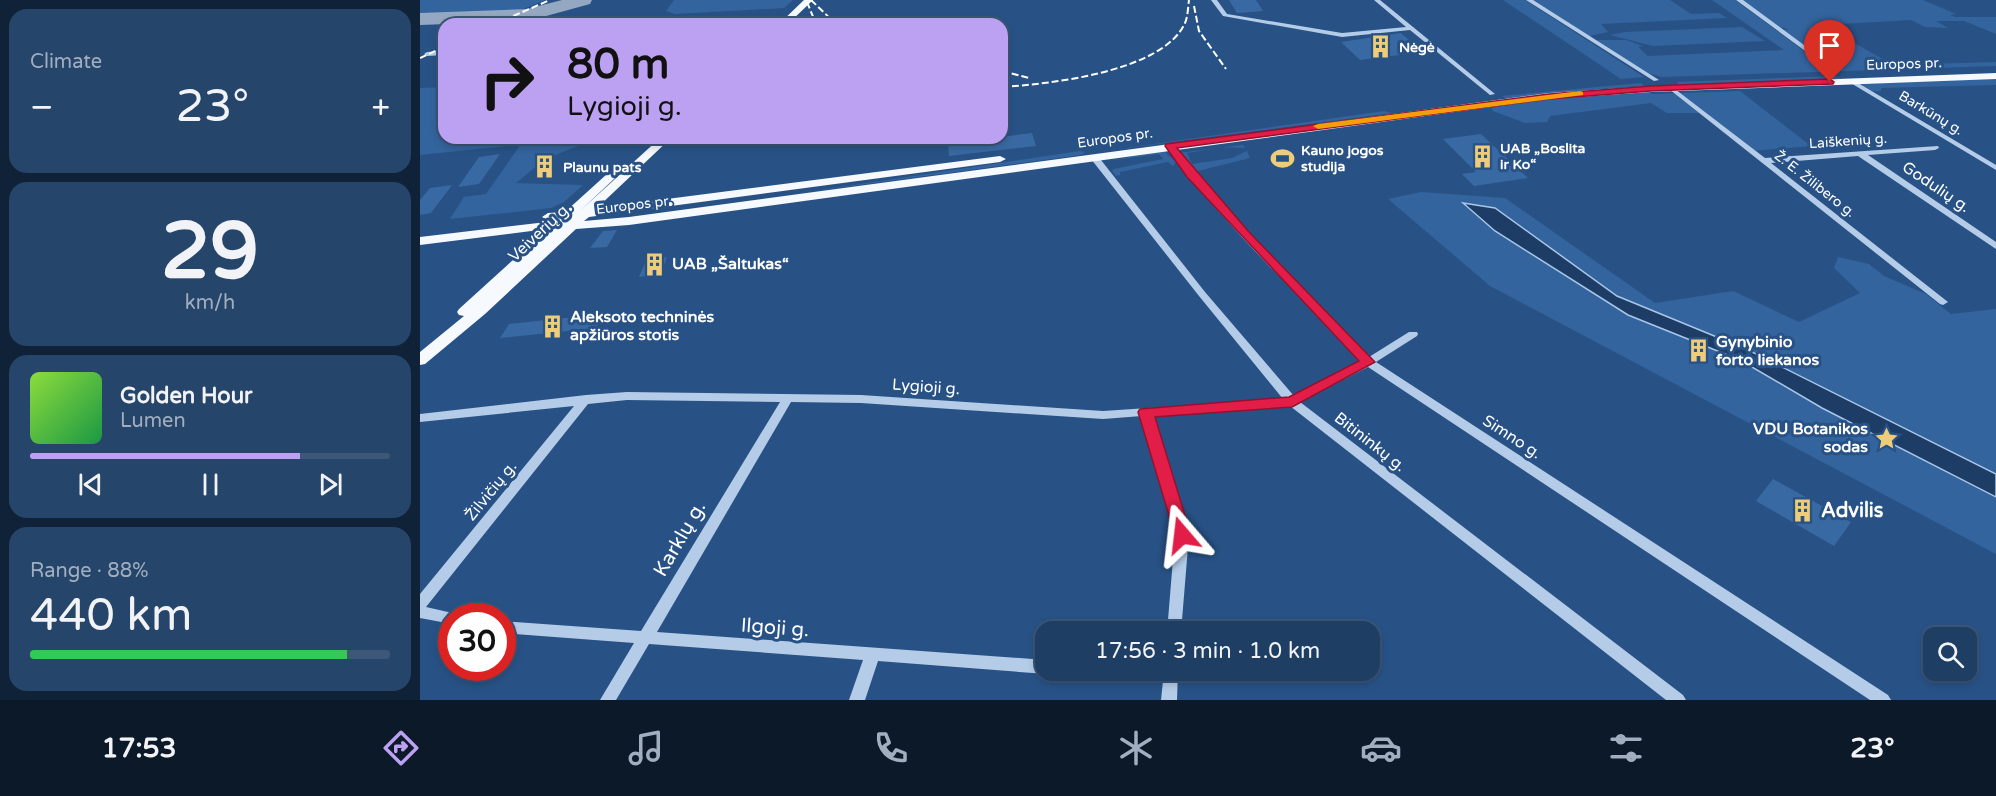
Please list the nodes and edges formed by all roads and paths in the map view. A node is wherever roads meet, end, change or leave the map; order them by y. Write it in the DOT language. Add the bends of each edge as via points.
graph roads {
  1 [pos="809,0"];
  2 [pos="1214,0"];
  3 [pos="1377,0"];
  4 [pos="1529,0"];
  5 [pos="1739,0"];
  6 [pos="790,18"];
  7 [pos="1413,28"];
  8 [pos="438,53"];
  9 [pos="427,54"];
  10 [pos="1826,63"];
  11 [pos="1996,68"];
  12 [pos="1840,74"];
  13 [pos="1958,74"];
  14 [pos="1996,76"];
  15 [pos="1658,80"];
  16 [pos="1851,81"];
  17 [pos="1671,88"];
  18 [pos="1492,94"];
  19 [pos="1502,102"];
  20 [pos="1401,111"];
  21 [pos="647,144"];
  22 [pos="660,144"];
  23 [pos="1107,145"];
  24 [pos="1170,146"];
  25 [pos="1935,148"];
  26 [pos="1860,153"];
  27 [pos="1094,157"];
  28 [pos="1763,161"];
  29 [pos="1996,168"];
  30 [pos="779,195"];
  31 [pos="587,213"];
  32 [pos="572,220"];
  33 [pos="558,225"];
  34 [pos="420,233"];
  35 [pos="420,241"];
  36 [pos="1996,246"];
  37 [pos="1943,302"];
  38 [pos="1413,334"];
  39 [pos="435,347"];
  40 [pos="420,360"];
  41 [pos="1368,362"];
  42 [pos="586,399"];
  43 [pos="787,400"];
  44 [pos="1292,402"];
  45 [pos="1146,412"];
  46 [pos="420,418"];
  47 [pos="420,604"];
  48 [pos="420,612"];
  49 [pos="438,615"];
  50 [pos="1175,621"];
  51 [pos="516,628"];
  52 [pos="644,639"];
  53 [pos="872,656"];
  54 [pos="1035,666"];
  55 [pos="1170,681"];
  56 [pos="608,700"];
  57 [pos="857,700"];
  58 [pos="1169,700"];
  59 [pos="1678,700"];
  60 [pos="1883,700"];
  1 -- 6 [label="main road"];
  2 -- 7 [label="street" via="1225,15 1342,34"];
  3 -- 7 [label="street"];
  4 -- 15 [label="street"];
  5 -- 10 [label="street"];
  7 -- 18 [label="street"];
  8 -- 9 [label="street"];
  11 -- 13 [label="main road, Europos pr."];
  12 -- 13 [label="main road, Europos pr."];
  12 -- 15 [label="main road, Europos pr."];
  12 -- 16 [label="main road"];
  13 -- 14 [label="main road, Europos pr."];
  13 -- 16 [label="main road, Europos pr."];
  15 -- 17 [label="main road"];
  15 -- 18 [label="main road, Europos pr."];
  16 -- 17 [label="main road, Europos pr."];
  16 -- 29 [label="street, Barkūnų g."];
  17 -- 19 [label="main road, Europos pr."];
  17 -- 28 [label="street, Ž. E. Žilibero g."];
  18 -- 19 [label="main road"];
  18 -- 20 [label="main road, Europos pr."];
  19 -- 20 [label="main road, Europos pr."];
  20 -- 23 [label="main road, Europos pr."];
  20 -- 24 [label="main road, Europos pr."];
  21 -- 32 [label="main road, Veiverių g."];
  22 -- 31 [label="main road, Veiverių g."];
  23 -- 27 [label="main road" via="1094,152"];
  23 -- 30 [label="main road, Europos pr."];
  24 -- 27 [label="main road, Europos pr."];
  24 -- 41 [label="street, Simno g." via="1245,234"];
  25 -- 26 [label="street, Laiškenių g."];
  26 -- 28 [label="street, Laiškenių g."];
  26 -- 36 [label="street, Godulių g."];
  27 -- 30 [label="main road, Europos pr."];
  27 -- 44 [label="street, Bitininkų g."];
  28 -- 37 [label="street, Ž. E. Žilibero g."];
  30 -- 31 [label="main road, Europos pr."];
  30 -- 32 [label="main road, Europos pr." via="605,224"];
  31 -- 32 [label="main road, Veiverių g."];
  32 -- 33 [label="main road, Europos pr."];
  32 -- 34 [label="main road, Europos pr."];
  32 -- 39 [label="main road, Veiverių g." via="480,312"];
  33 -- 35 [label="main road, Europos pr."];
  33 -- 39 [label="main road, Veiverių g." via="463,313"];
  38 -- 41 [label="street, Lygioji g."];
  39 -- 40 [label="main road, Veiverių g."];
  41 -- 44 [label="street, Lygioji g."];
  41 -- 60 [label="street, Simno g."];
  42 -- 43 [label="street, Lygioji g." via="627,396"];
  42 -- 46 [label="street, Lygioji g."];
  42 -- 47 [label="street, Žilvičių g."];
  43 -- 45 [label="street, Lygioji g." via="861,399 1103,415"];
  43 -- 52 [label="street, Karklų g."];
  44 -- 45 [label="street, Lygioji g."];
  44 -- 59 [label="street, Bitininkų g."];
  45 -- 50 [label="street" via="1182,535"];
  48 -- 49 [label="street"];
  51 -- 52 [label="street, Ilgoji g."];
  52 -- 53 [label="street, Ilgoji g."];
  52 -- 56 [label="street, Karklų g."];
  53 -- 54 [label="street, Ilgoji g."];
  53 -- 57 [label="street"];
  55 -- 58 [label="street"];
}
